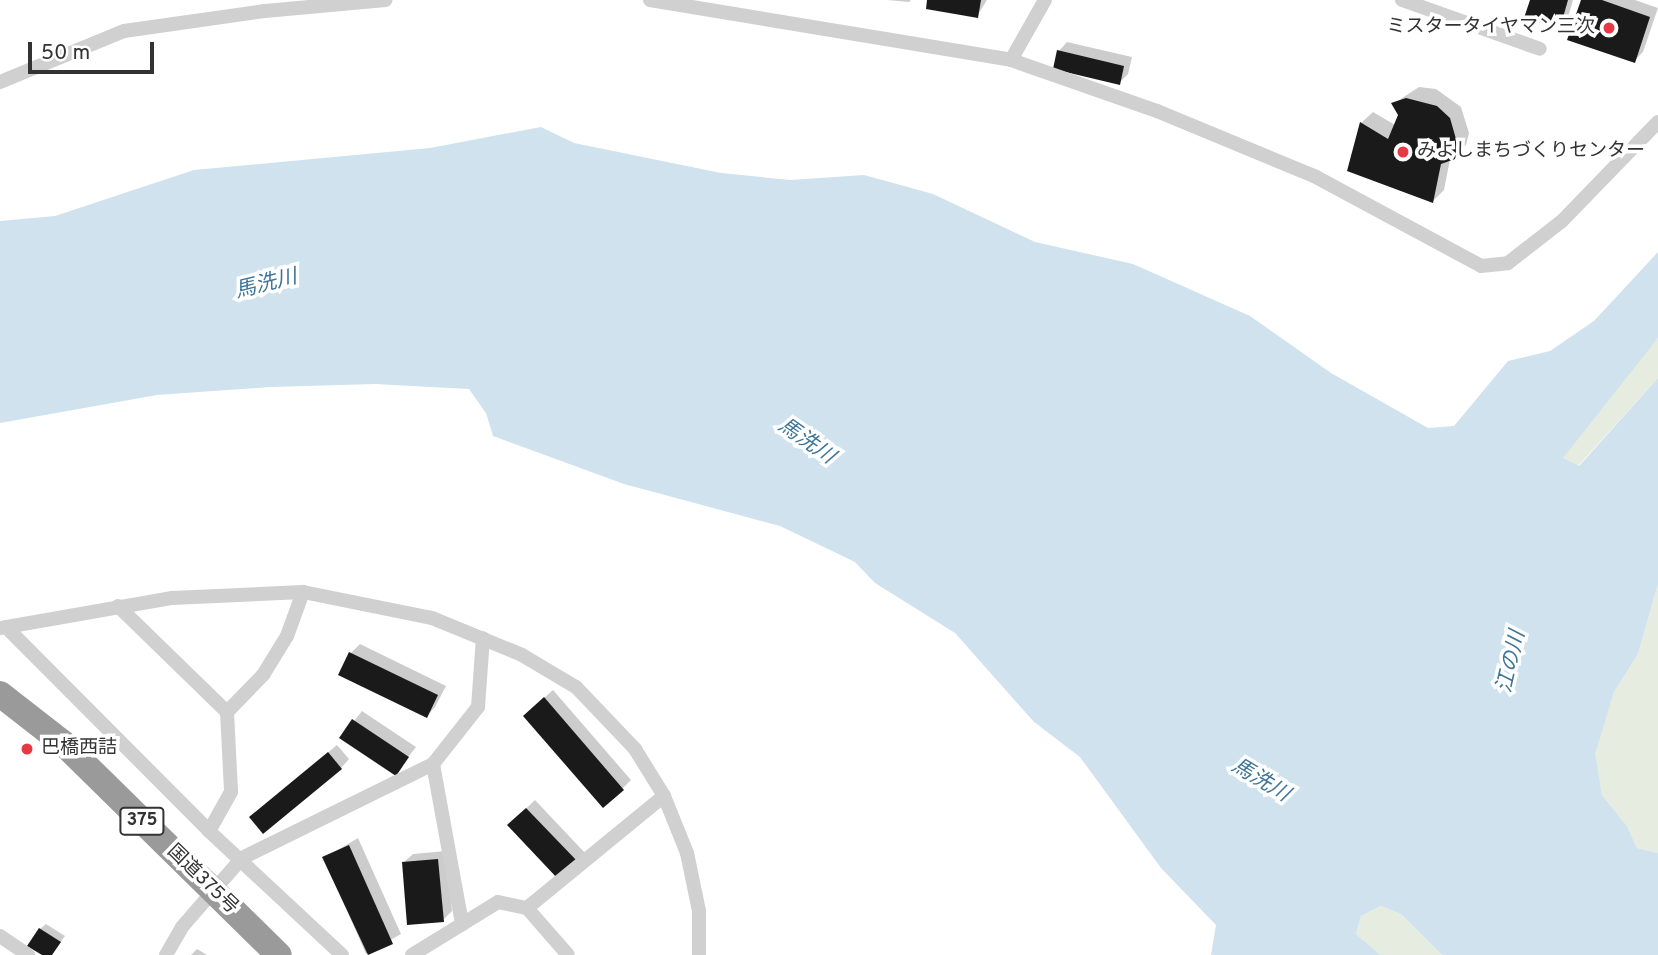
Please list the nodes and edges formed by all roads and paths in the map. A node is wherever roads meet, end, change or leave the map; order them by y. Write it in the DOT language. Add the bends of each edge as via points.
graph roads {
  1 [pos="385,0"];
  2 [pos="650,0"];
  3 [pos="1045,0"];
  4 [pos="1402,0"];
  5 [pos="329,4"];
  6 [pos="1540,49"];
  7 [pos="1011,60"];
  8 [pos="0,82"];
  9 [pos="1658,122"];
  10 [pos="303,592"];
  11 [pos="118,606"];
  12 [pos="3,628"];
  13 [pos="483,638"];
  14 [pos="0,694"];
  15 [pos="227,712"];
  16 [pos="433,764"];
  17 [pos="664,796"];
  18 [pos="209,831"];
  19 [pos="242,858"];
  20 [pos="213,891"];
  21 [pos="527,908"];
  22 [pos="462,924"];
  23 [pos="0,936"];
  24 [pos="27,955"];
  25 [pos="166,955"];
  26 [pos="279,955"];
  27 [pos="342,955"];
  28 [pos="412,955"];
  29 [pos="568,955"];
  30 [pos="699,955"];
  1 -- 5 [label="street"];
  2 -- 7 [label="street"];
  3 -- 7 [label="street"];
  4 -- 6 [label="street"];
  5 -- 8 [label="street" via="124,31"];
  7 -- 9 [label="street" via="1157,111 1316,177 1481,266 1508,263 1562,221"];
  10 -- 11 [label="street" via="243,592"];
  10 -- 13 [label="street" via="432,618"];
  10 -- 15 [label="street" via="287,636 263,675"];
  11 -- 12 [label="street"];
  11 -- 15 [label="street"];
  12 -- 18 [label="street"];
  13 -- 16 [label="street" via="478,707"];
  13 -- 17 [label="street" via="576,687 635,750"];
  14 -- 20 [label="highway, 国道375号 / 375" via="64,744"];
  15 -- 18 [label="street" via="231,792"];
  16 -- 19 [label="street"];
  16 -- 22 [label="street"];
  17 -- 21 [label="street"];
  17 -- 30 [label="street" via="689,864 699,911"];
  18 -- 19 [label="street"];
  19 -- 20 [label="street"];
  19 -- 27 [label="street"];
  20 -- 25 [label="street" via="182,926"];
  20 -- 26 [label="highway, 国道375号 / 375"];
  21 -- 22 [label="street" via="498,902"];
  21 -- 29 [label="street"];
  22 -- 28 [label="street"];
  23 -- 24 [label="street"];
}
